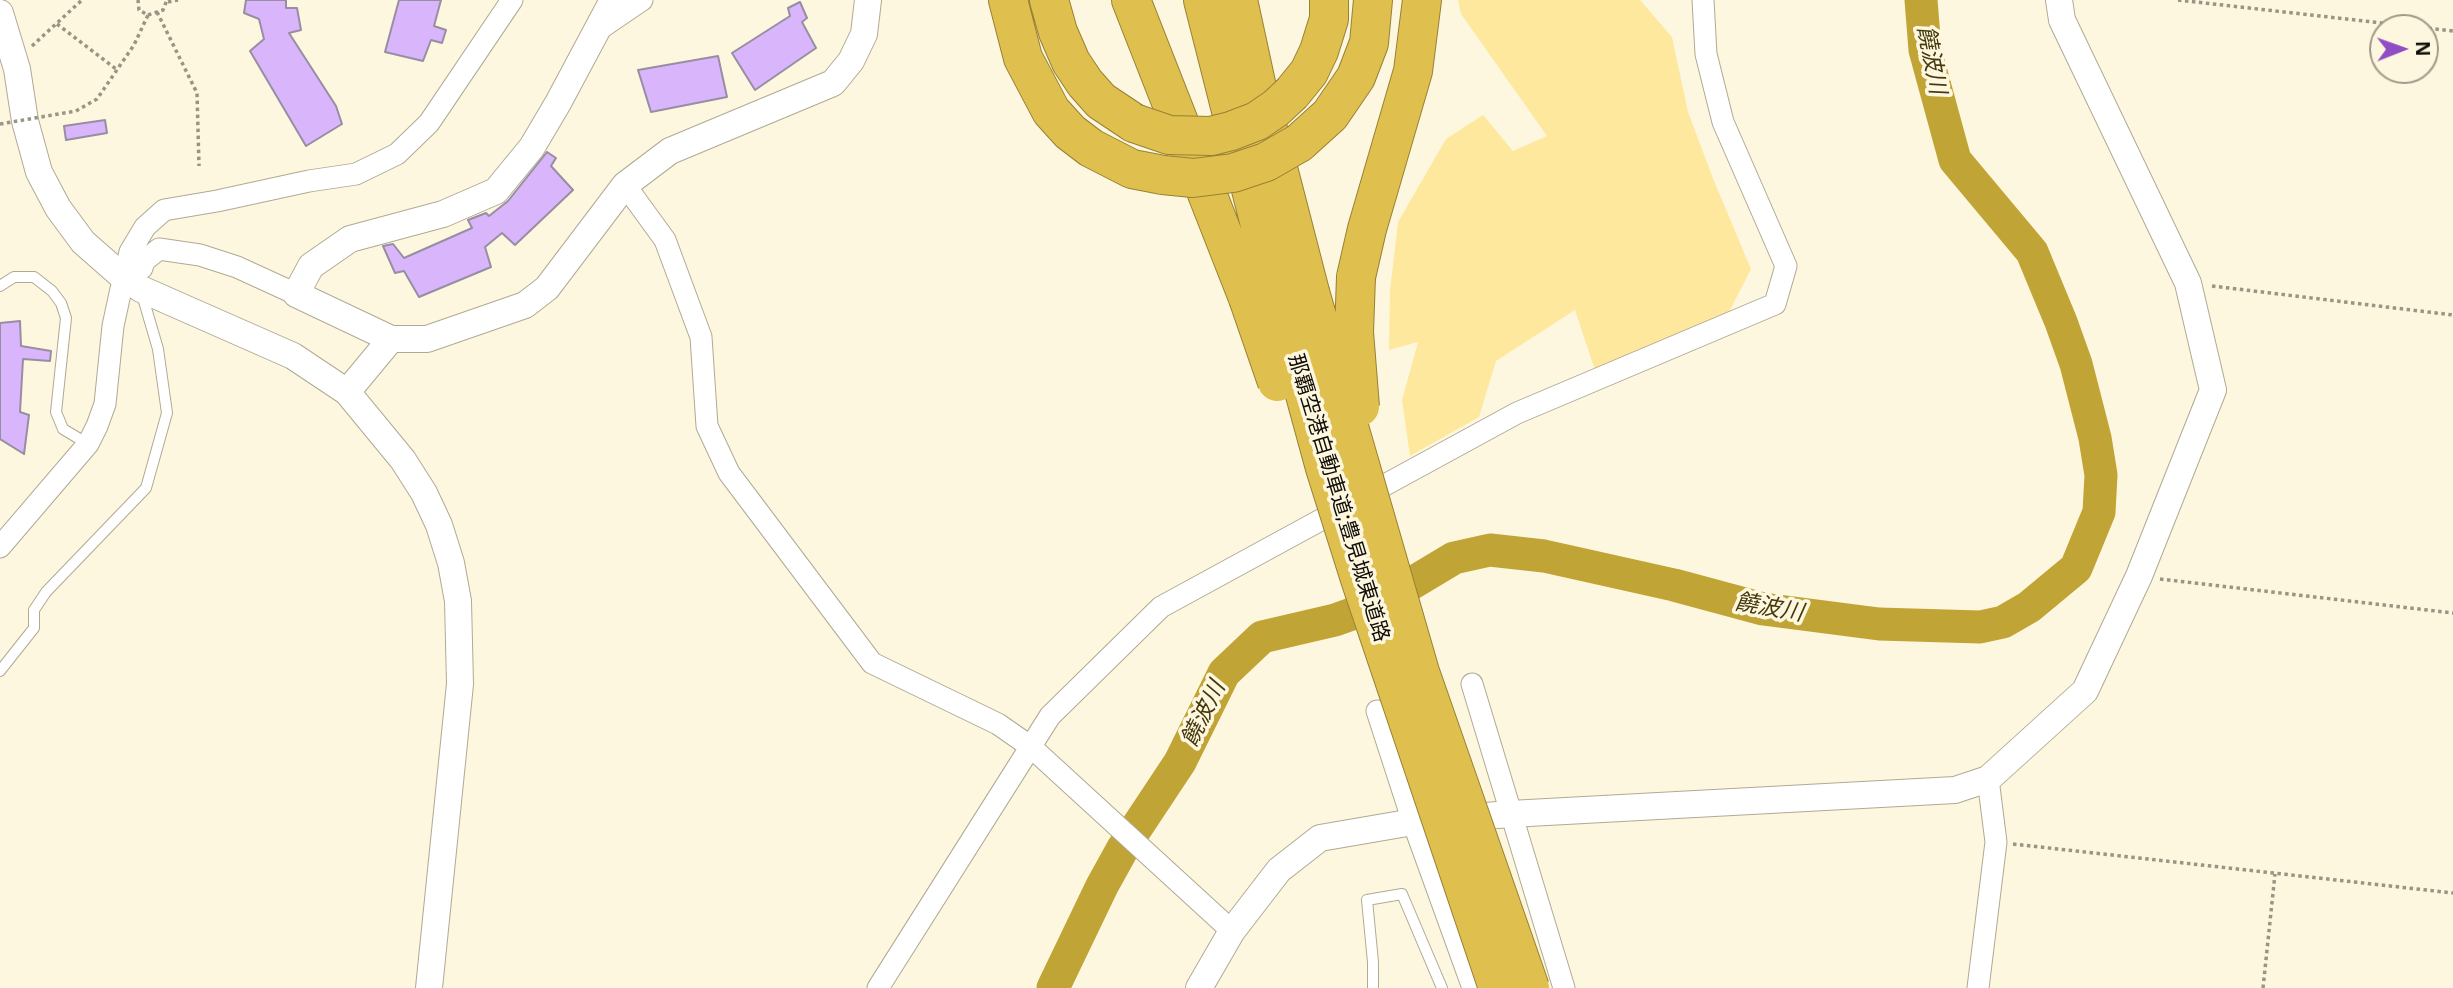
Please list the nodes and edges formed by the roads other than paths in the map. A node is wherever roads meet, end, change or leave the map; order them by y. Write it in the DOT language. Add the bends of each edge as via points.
graph roads {
  1 [pos="512,0"];
  2 [pos="613,0"];
  3 [pos="642,0"];
  4 [pos="868,0"];
  5 [pos="1008,0"];
  6 [pos="1049,0"];
  7 [pos="1131,0"];
  8 [pos="1203,0"];
  9 [pos="1238,0"];
  10 [pos="1329,0"];
  11 [pos="1373,0"];
  12 [pos="1422,0"];
  13 [pos="1703,0"];
  14 [pos="2059,0"];
  15 [pos="0,13"];
  16 [pos="594,33"];
  17 [pos="625,185"];
  18 [pos="136,278"];
  19 [pos="0,286"];
  20 [pos="296,294"];
  21 [pos="1279,297"];
  22 [pos="391,339"];
  23 [pos="348,392"];
  24 [pos="88,444"];
  25 [pos="0,547"];
  26 [pos="0,671"];
  27 [pos="1472,684"];
  28 [pos="1377,711"];
  29 [pos="1031,747"];
  30 [pos="1988,779"];
  31 [pos="1510,814"];
  32 [pos="1413,822"];
  33 [pos="1508,925"];
  34 [pos="1232,931"];
  35 [pos="429,988"];
  36 [pos="878,988"];
  37 [pos="1199,988"];
  38 [pos="1373,988"];
  39 [pos="1442,988"];
  40 [pos="1473,988"];
  41 [pos="1499,988"];
  42 [pos="1530,988"];
  43 [pos="1564,988"];
  44 [pos="1978,988"];
  1 -- 18 [label="street" via="429,123 397,154 356,174 164,210 145,227 130,253"];
  2 -- 16 [label="street"];
  3 -- 16 [label="street"];
  4 -- 17 [label="street" via="864,34 851,61 832,83 670,151"];
  5 -- 11 [label="highway, bridge" via="1023,58 1051,111 1064,125 1091,148 1132,169 1193,178 1233,173 1266,162 1330,115 1356,77 1369,43"];
  6 -- 10 [label="highway, bridge" via="1071,62 1101,101 1151,131 1212,136 1257,121 1292,93 1320,51"];
  7 -- 21 [label="highway"];
  8 -- 21 [label="highway, 那覇空港自動車道;豊見城東道路"];
  9 -- 21 [label="highway, 那覇空港自動車道;豊見城東道路" via="1256,83"];
  12 -- 33 [label="highway, bridge" via="1413,71 1356,277 1359,406 1374,469 1475,797"];
  13 -- 29 [label="street" via="1706,54 1723,122 1786,265 1775,303 1517,413 1161,607 1050,716"];
  14 -- 30 [label="street" via="2062,20 2188,283 2213,390 2139,576 2085,691"];
  15 -- 18 [label="street" via="39,172 83,242"];
  16 -- 20 [label="street" via="532,147 496,191 443,214 350,239 311,266"];
  17 -- 22 [label="street" via="547,288 525,306 427,339"];
  17 -- 29 [label="street" via="666,240 701,337 707,426 729,473 872,663 998,724"];
  18 -- 20 [label="street" via="144,261 159,249 237,267"];
  18 -- 23 [label="street" via="293,356"];
  18 -- 24 [label="street" via="113,326 105,404"];
  18 -- 26 [label="lane" via="158,349 167,413 146,488 46,592 34,610 34,628"];
  19 -- 24 [label="lane" via="14,277 34,277 61,303 66,318 56,412 63,429"];
  20 -- 22 [label="street"];
  21 -- 33 [label="highway, 那覇空港自動車道;豊見城東道路, bridge" via="1420,672"];
  21 -- 41 [label="highway, bridge" via="1329,531 1429,787"];
  22 -- 23 [label="street"];
  23 -- 35 [label="street" via="424,494 439,525 458,601 460,684"];
  24 -- 25 [label="street"];
  27 -- 31 [label="street"];
  28 -- 32 [label="street"];
  29 -- 34 [label="street"];
  29 -- 36 [label="street"];
  30 -- 31 [label="street" via="1955,790"];
  30 -- 44 [label="street" via="1996,842"];
  31 -- 32 [label="street"];
  31 -- 43 [label="street"];
  32 -- 34 [label="street" via="1320,838 1279,870"];
  32 -- 40 [label="street"];
  33 -- 42 [label="highway, 那覇空港自動車道;豊見城東道路, bridge"];
  34 -- 37 [label="street"];
  38 -- 39 [label="lane" via="1367,901 1402,894"];
}
